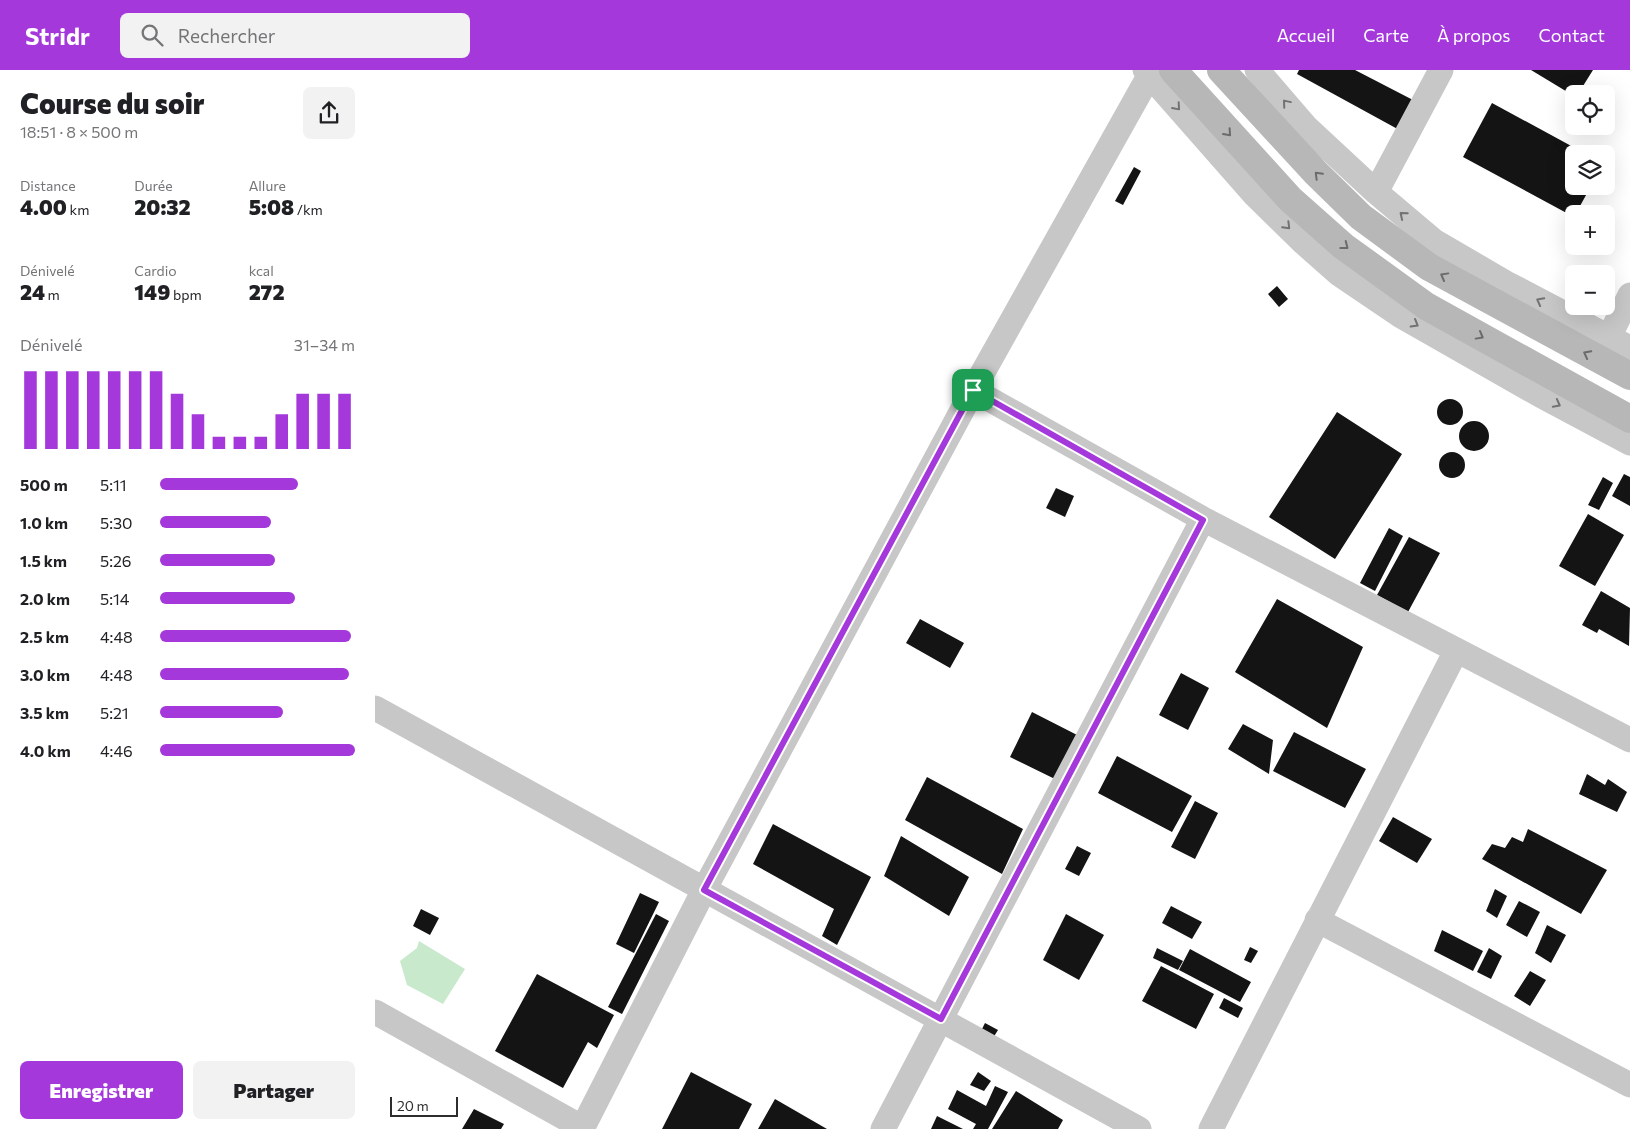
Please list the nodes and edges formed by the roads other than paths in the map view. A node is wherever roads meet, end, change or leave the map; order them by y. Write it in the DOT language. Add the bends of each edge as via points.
graph roads {
  1 [pos="1221,70"];
  2 [pos="1257,70"];
  3 [pos="1441,70"];
  4 [pos="1156,72"];
  5 [pos="1376,192"];
  6 [pos="1630,295"];
  7 [pos="1619,343"];
  8 [pos="1630,376"];
  9 [pos="973,390"];
  10 [pos="1630,419"];
  11 [pos="1630,443"];
  12 [pos="1203,520"];
  13 [pos="1456,651"];
  14 [pos="375,708"];
  15 [pos="1630,740"];
  16 [pos="704,890"];
  17 [pos="1317,920"];
  18 [pos="375,1012"];
  19 [pos="941,1019"];
  20 [pos="1630,1085"];
  21 [pos="582,1128"];
  22 [pos="883,1129"];
  23 [pos="1139,1129"];
  24 [pos="1211,1129"];
  8 -- 1 [label="main road, one-way" via="1429,267 1361,216 1309,166"];
  5 -- 2 [label="street, one-way" via="1306,127"];
  3 -- 5 [label="street"];
  4 -- 9 [label="street"];
  4 -- 10 [label="main road, one-way" via="1343,246 1426,306"];
  4 -- 11 [label="street, one-way" via="1254,194 1339,274 1401,316"];
  7 -- 5 [label="street, one-way" via="1434,241"];
  6 -- 7 [label="street"];
  9 -- 12 [label="street"];
  9 -- 16 [label="street"];
  12 -- 13 [label="street"];
  12 -- 19 [label="street"];
  13 -- 15 [label="street"];
  13 -- 17 [label="street"];
  14 -- 16 [label="street"];
  16 -- 19 [label="street"];
  16 -- 21 [label="street"];
  17 -- 20 [label="street"];
  17 -- 24 [label="street"];
  18 -- 21 [label="street"];
  19 -- 22 [label="street"];
  19 -- 23 [label="street"];
}
